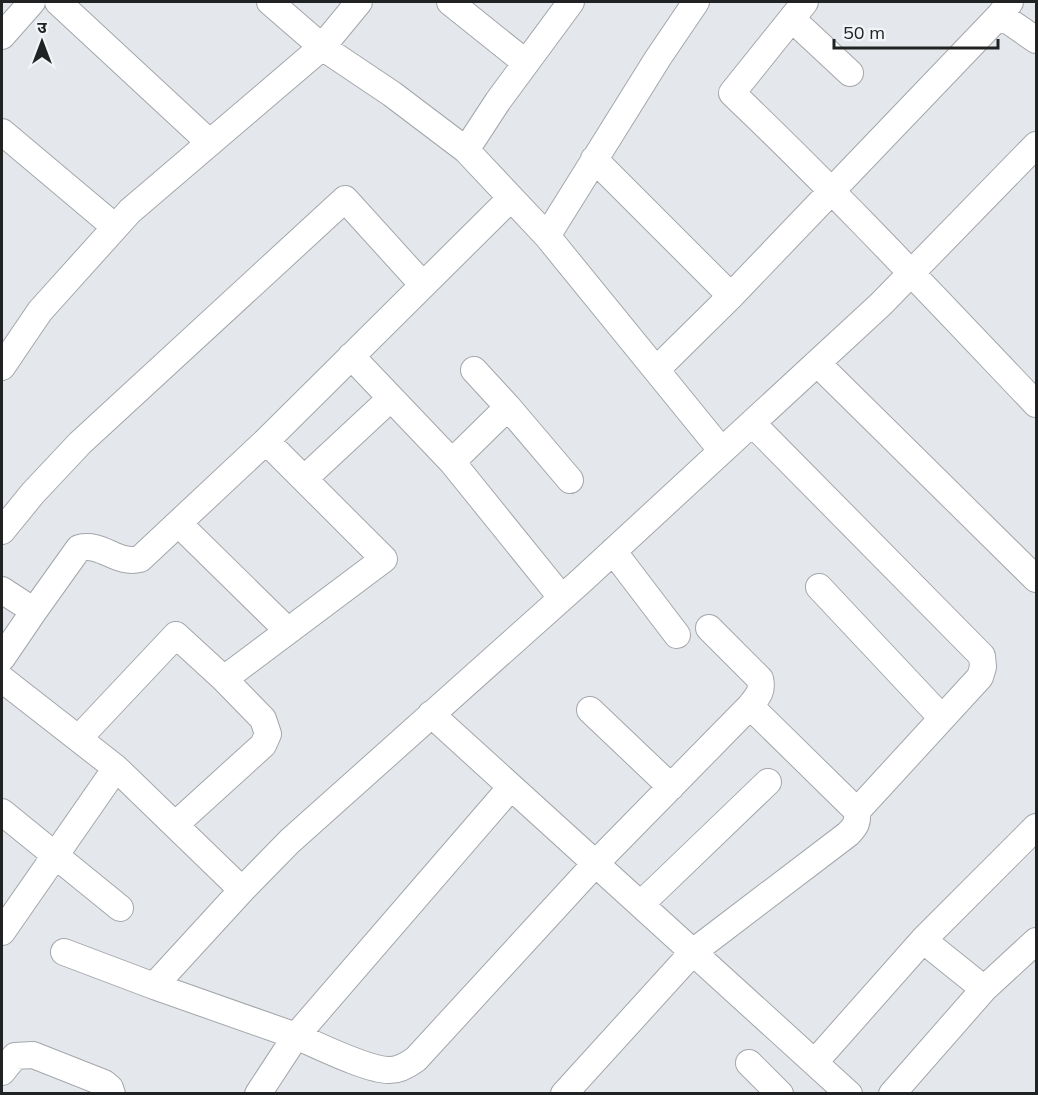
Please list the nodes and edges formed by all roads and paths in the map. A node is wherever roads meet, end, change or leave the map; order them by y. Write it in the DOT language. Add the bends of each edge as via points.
graph roads {
  1 [pos="32,2"];
  2 [pos="58,2"];
  3 [pos="270,2"];
  4 [pos="359,2"];
  5 [pos="450,2"];
  6 [pos="571,2"];
  7 [pos="696,2"];
  8 [pos="1005,8"];
  9 [pos="799,10"];
  10 [pos="2,36"];
  11 [pos="1036,40"];
  12 [pos="322,47"];
  13 [pos="526,63"];
  14 [pos="850,73"];
  15 [pos="2,132"];
  16 [pos="210,143"];
  17 [pos="1036,145"];
  18 [pos="466,150"];
  19 [pos="594,159"];
  20 [pos="832,192"];
  21 [pos="511,198"];
  22 [pos="115,227"];
  23 [pos="547,236"];
  24 [pos="912,274"];
  25 [pos="423,285"];
  26 [pos="731,296"];
  27 [pos="9,339"];
  28 [pos="351,356"];
  29 [pos="817,363"];
  30 [pos="2,367"];
  31 [pos="474,370"];
  32 [pos="656,370"];
  33 [pos="391,398"];
  34 [pos="1036,404"];
  35 [pos="508,407"];
  36 [pos="752,423"];
  37 [pos="266,441"];
  38 [pos="722,450"];
  39 [pos="452,462"];
  40 [pos="304,479"];
  41 [pos="570,480"];
  42 [pos="179,524"];
  43 [pos="2,531"];
  44 [pos="613,551"];
  45 [pos="1036,579"];
  46 [pos="819,587"];
  47 [pos="2,590"];
  48 [pos="561,597"];
  49 [pos="34,611"];
  50 [pos="709,628"];
  51 [pos="287,630"];
  52 [pos="677,635"];
  53 [pos="2,658"];
  54 [pos="2,678"];
  55 [pos="224,679"];
  56 [pos="750,706"];
  57 [pos="590,710"];
  58 [pos="431,714"];
  59 [pos="942,718"];
  60 [pos="79,738"];
  61 [pos="116,768"];
  62 [pos="768,782"];
  63 [pos="511,787"];
  64 [pos="671,787"];
  65 [pos="856,810"];
  66 [pos="2,812"];
  67 [pos="175,825"];
  68 [pos="1036,827"];
  69 [pos="55,855"];
  70 [pos="596,863"];
  71 [pos="242,890"];
  72 [pos="641,904"];
  73 [pos="120,908"];
  74 [pos="3,926"];
  75 [pos="923,940"];
  76 [pos="1036,942"];
  77 [pos="64,952"];
  78 [pos="693,952"];
  79 [pos="154,986"];
  80 [pos="984,989"];
  81 [pos="296,1036"];
  82 [pos="815,1062"];
  83 [pos="748,1063"];
  84 [pos="2,1072"];
  85 [pos="112,1094"];
  86 [pos="258,1094"];
  87 [pos="564,1094"];
  88 [pos="780,1094"];
  89 [pos="849,1094"];
  90 [pos="892,1094"];
  1 -- 10 [label="street"];
  2 -- 16 [label="street"];
  3 -- 12 [label="street"];
  4 -- 12 [label="street"];
  5 -- 13 [label="street"];
  6 -- 13 [label="street"];
  7 -- 19 [label="street"];
  8 -- 11 [label="street"];
  8 -- 20 [label="street"];
  9 -- 14 [label="street"];
  9 -- 20 [label="street" via="732,93"];
  12 -- 16 [label="street"];
  12 -- 18 [label="street"];
  13 -- 18 [label="street"];
  15 -- 22 [label="street"];
  16 -- 22 [label="street"];
  17 -- 24 [label="street"];
  18 -- 21 [label="street"];
  19 -- 23 [label="street"];
  19 -- 26 [label="street"];
  20 -- 24 [label="street"];
  20 -- 26 [label="street"];
  21 -- 23 [label="street"];
  21 -- 25 [label="street"];
  22 -- 27 [label="street" via="40,311"];
  23 -- 32 [label="street"];
  24 -- 29 [label="street"];
  24 -- 34 [label="street"];
  25 -- 28 [label="street"];
  25 -- 43 [label="street" via="345,199 80,443"];
  26 -- 32 [label="street"];
  27 -- 30 [label="street"];
  28 -- 33 [label="street"];
  28 -- 37 [label="street"];
  29 -- 36 [label="street"];
  29 -- 45 [label="street"];
  31 -- 35 [label="street"];
  32 -- 38 [label="street"];
  33 -- 39 [label="street"];
  33 -- 40 [label="street"];
  35 -- 39 [label="street"];
  35 -- 41 [label="street"];
  36 -- 38 [label="street"];
  36 -- 59 [label="street" via="982,656 980,677"];
  37 -- 40 [label="street"];
  37 -- 42 [label="street"];
  38 -- 44 [label="street"];
  39 -- 48 [label="street"];
  40 -- 51 [label="street" via="384,559"];
  42 -- 49 [label="street" via="140,559 130,561 100,548 79,548"];
  42 -- 51 [label="street"];
  44 -- 48 [label="street"];
  44 -- 52 [label="street"];
  46 -- 59 [label="street"];
  47 -- 49 [label="street"];
  48 -- 58 [label="street"];
  49 -- 53 [label="street"];
  50 -- 56 [label="street" via="760,679 762,687"];
  51 -- 55 [label="street"];
  54 -- 60 [label="street"];
  55 -- 60 [label="street" via="176,635"];
  55 -- 67 [label="street" via="263,719 268,734 263,745"];
  56 -- 64 [label="street"];
  56 -- 65 [label="street"];
  57 -- 64 [label="street"];
  58 -- 63 [label="street"];
  58 -- 71 [label="street" via="290,841"];
  59 -- 65 [label="street"];
  60 -- 61 [label="street"];
  61 -- 67 [label="street"];
  61 -- 69 [label="street"];
  62 -- 72 [label="street"];
  63 -- 70 [label="street"];
  63 -- 81 [label="street"];
  64 -- 70 [label="street"];
  65 -- 78 [label="street" via="858,820 848,834"];
  66 -- 69 [label="street"];
  67 -- 71 [label="street"];
  68 -- 75 [label="street"];
  69 -- 73 [label="street"];
  69 -- 74 [label="street"];
  70 -- 72 [label="street"];
  70 -- 81 [label="street" via="405,1067 375,1069"];
  71 -- 79 [label="street"];
  72 -- 78 [label="street"];
  75 -- 80 [label="street"];
  75 -- 82 [label="street"];
  76 -- 80 [label="street"];
  77 -- 79 [label="street"];
  78 -- 82 [label="street"];
  78 -- 87 [label="street"];
  79 -- 81 [label="street"];
  80 -- 90 [label="street"];
  81 -- 86 [label="street"];
  82 -- 89 [label="street"];
  83 -- 88 [label="street"];
  84 -- 85 [label="street" via="15,1056 33,1055 104,1083"];
}
